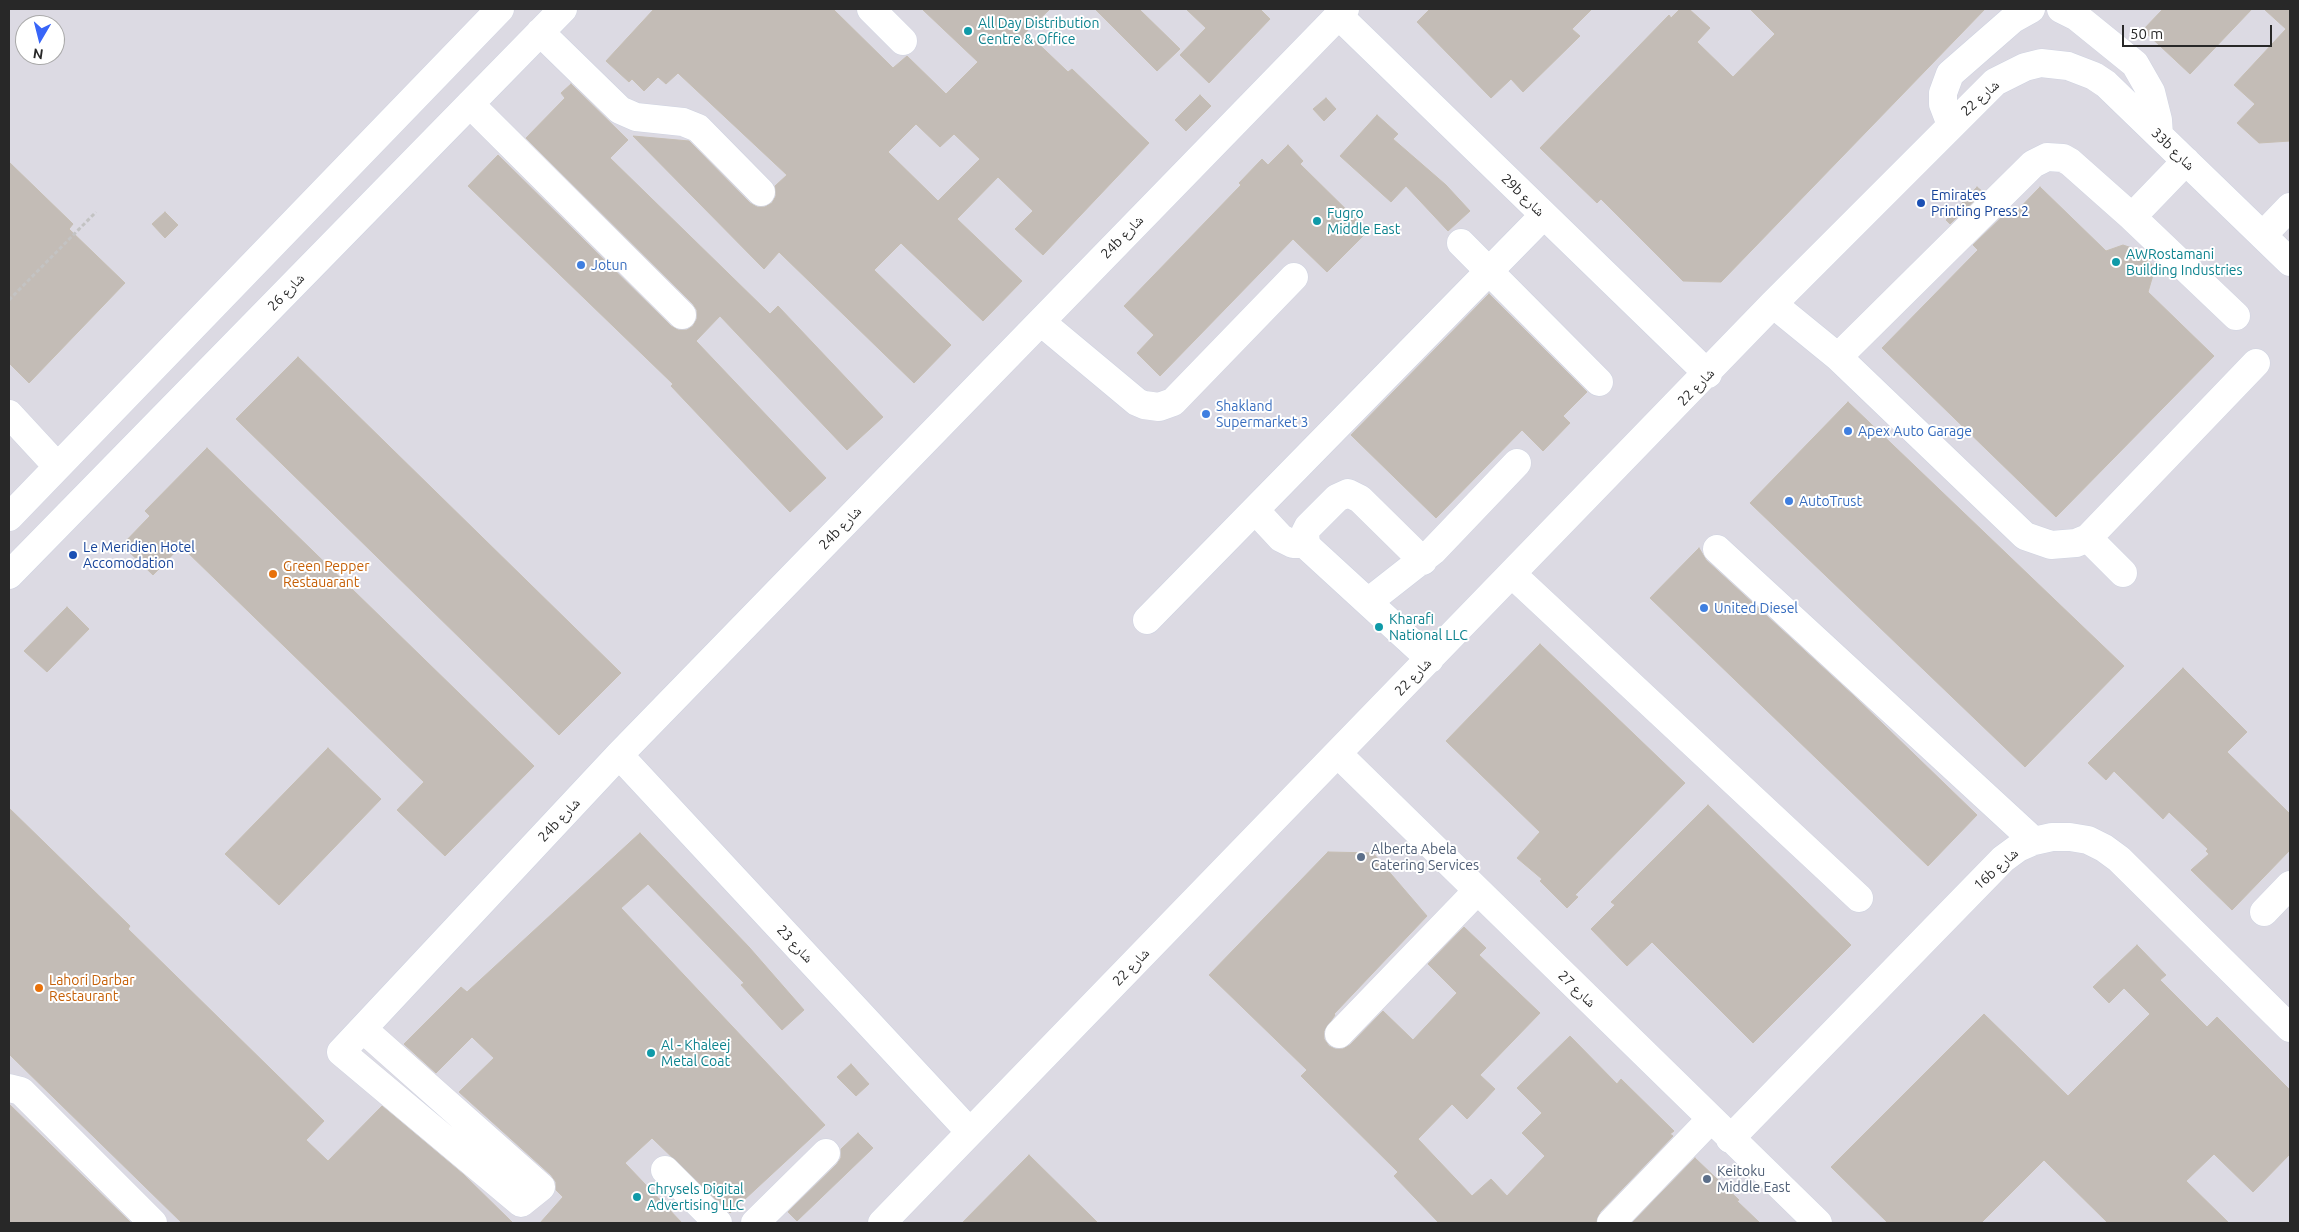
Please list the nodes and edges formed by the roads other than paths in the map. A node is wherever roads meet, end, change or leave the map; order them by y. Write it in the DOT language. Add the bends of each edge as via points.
graph roads {
  1 [pos="500,9"];
  2 [pos="563,9"];
  3 [pos="871,9"];
  4 [pos="2031,9"];
  5 [pos="2061,9"];
  6 [pos="1341,12"];
  7 [pos="540,32"];
  8 [pos="904,41"];
  9 [pos="2041,63"];
  10 [pos="470,104"];
  11 [pos="1951,125"];
  12 [pos="2159,135"];
  13 [pos="2186,161"];
  14 [pos="760,192"];
  15 [pos="2290,207"];
  16 [pos="1544,215"];
  17 [pos="2132,217"];
  18 [pos="2263,235"];
  19 [pos="1461,243"];
  20 [pos="2290,262"];
  21 [pos="1489,271"];
  22 [pos="1294,277"];
  23 [pos="1773,304"];
  24 [pos="682,315"];
  25 [pos="2236,316"];
  26 [pos="1040,322"];
  27 [pos="1838,358"];
  28 [pos="2256,363"];
  29 [pos="1708,374"];
  30 [pos="1599,382"];
  31 [pos="9,414"];
  32 [pos="1517,463"];
  33 [pos="57,466"];
  34 [pos="1255,510"];
  35 [pos="9,516"];
  36 [pos="2088,538"];
  37 [pos="1306,544"];
  38 [pos="1717,549"];
  39 [pos="1423,561"];
  40 [pos="2122,573"];
  41 [pos="9,575"];
  42 [pos="1512,575"];
  43 [pos="1368,602"];
  44 [pos="1147,620"];
  45 [pos="1430,659"];
  46 [pos="1338,754"];
  47 [pos="619,755"];
  48 [pos="2034,841"];
  49 [pos="2290,885"];
  50 [pos="1477,890"];
  51 [pos="1858,898"];
  52 [pos="2264,912"];
  53 [pos="2290,1028"];
  54 [pos="363,1029"];
  55 [pos="1339,1034"];
  56 [pos="9,1088"];
  57 [pos="1710,1120"];
  58 [pos="970,1132"];
  59 [pos="1730,1140"];
  60 [pos="826,1153"];
  61 [pos="153,1223"];
  62 [pos="696,1223"];
  63 [pos="718,1223"];
  64 [pos="755,1223"];
  65 [pos="882,1223"];
  66 [pos="1611,1223"];
  67 [pos="1818,1223"];
  1 -- 33 [label="street"];
  2 -- 7 [label="street, شارع 26"];
  3 -- 8 [label="street"];
  4 -- 11 [label="street" via="2012,19 1950,74 1943,104"];
  5 -- 12 [label="street" via="2077,17 2135,64 2152,92"];
  6 -- 16 [label="street, 29b شارع"];
  6 -- 26 [label="street, 24b شارع"];
  7 -- 10 [label="street, شارع 26"];
  7 -- 14 [label="street" via="620,110 636,117 683,122 698,128"];
  9 -- 11 [label="street, شارع 22" via="2025,67 1996,82"];
  9 -- 12 [label="street, 33b شارع" via="2068,66 2094,76"];
  10 -- 24 [label="street"];
  10 -- 41 [label="street, شارع 26"];
  11 -- 23 [label="street, شارع 22"];
  12 -- 13 [label="street, 33b شارع"];
  13 -- 17 [label="street"];
  13 -- 18 [label="street, 33b شارع"];
  15 -- 18 [label="street"];
  16 -- 21 [label="street"];
  16 -- 29 [label="street, 29b شارع"];
  17 -- 25 [label="street"];
  17 -- 27 [label="street" via="2070,162 2055,157 2040,160"];
  18 -- 20 [label="street, 33b شارع"];
  19 -- 21 [label="street"];
  21 -- 30 [label="street"];
  21 -- 34 [label="street"];
  22 -- 26 [label="street" via="1173,402 1159,407 1137,402"];
  23 -- 27 [label="street"];
  23 -- 29 [label="street, شارع 22"];
  26 -- 47 [label="street, 24b شارع"];
  27 -- 36 [label="street" via="2025,536 2051,545 2076,543"];
  28 -- 36 [label="street"];
  29 -- 42 [label="street, شارع 22"];
  31 -- 33 [label="street"];
  32 -- 39 [label="street"];
  33 -- 35 [label="street"];
  34 -- 37 [label="street" via="1281,538 1293,544"];
  34 -- 44 [label="street"];
  36 -- 40 [label="street"];
  37 -- 39 [label="street" via="1308,527 1337,498 1348,493 1360,499"];
  37 -- 43 [label="street"];
  38 -- 48 [label="street"];
  39 -- 43 [label="street"];
  42 -- 45 [label="street, شارع 22"];
  42 -- 51 [label="street"];
  43 -- 45 [label="street"];
  45 -- 46 [label="street, شارع 22"];
  46 -- 50 [label="street, شارع 27"];
  46 -- 58 [label="street, شارع 22"];
  47 -- 54 [label="street, 24b شارع"];
  47 -- 58 [label="street, شارع 23"];
  48 -- 53 [label="street, 16b شارع" via="2052,837 2088,840 2119,858"];
  48 -- 59 [label="street, 16b شارع" via="2003,859"];
  49 -- 52 [label="street"];
  50 -- 55 [label="street"];
  50 -- 57 [label="street, شارع 27"];
  54 -- 54 [label="street, 24b شارع" via="341,1052 521,1203 541,1187"];
  56 -- 61 [label="street" via="21,1092"];
  57 -- 59 [label="street, شارع 27"];
  57 -- 66 [label="street"];
  58 -- 65 [label="street, شارع 22"];
  59 -- 67 [label="street, شارع 27"];
  60 -- 64 [label="street"];
  62 -- 63 [label="street" via="660,1174"];
}
